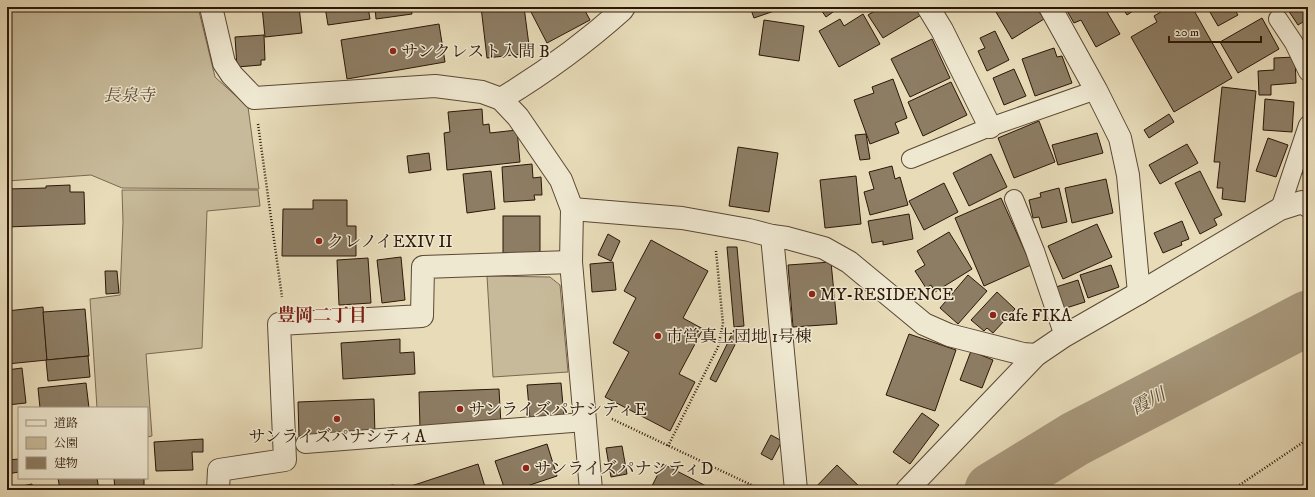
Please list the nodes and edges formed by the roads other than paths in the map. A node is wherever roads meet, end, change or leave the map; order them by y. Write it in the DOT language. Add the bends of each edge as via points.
graph roads {
  1 [pos="211,7"];
  2 [pos="624,7"];
  3 [pos="928,7"];
  4 [pos="1050,7"];
  5 [pos="1278,19"];
  6 [pos="1308,72"];
  7 [pos="1096,90"];
  8 [pos="501,99"];
  9 [pos="1308,125"];
  10 [pos="990,127"];
  11 [pos="911,159"];
  12 [pos="1014,199"];
  13 [pos="1305,204"];
  14 [pos="572,208"];
  15 [pos="1280,209"];
  16 [pos="772,236"];
  17 [pos="571,262"];
  18 [pos="1139,293"];
  19 [pos="1064,336"];
  20 [pos="1036,355"];
  21 [pos="584,414"];
  22 [pos="306,444"];
  23 [pos="218,490"];
  24 [pos="591,490"];
  25 [pos="796,490"];
  26 [pos="907,490"];
  1 -- 8 [label="street" via="224,63 232,76 254,98 435,86 482,92"];
  2 -- 8 [label="street" via="591,37 531,81"];
  3 -- 10 [label="street"];
  4 -- 7 [label="street"];
  5 -- 6 [label="lane" via="1294,43"];
  7 -- 10 [label="lane"];
  7 -- 18 [label="street" via="1120,138 1128,175"];
  8 -- 14 [label="street" via="518,117 560,180"];
  9 -- 15 [label="lane"];
  10 -- 11 [label="lane"];
  12 -- 19 [label="lane"];
  13 -- 15 [label="street"];
  14 -- 16 [label="street" via="682,218"];
  14 -- 17 [label="street"];
  15 -- 18 [label="street"];
  16 -- 20 [label="street" via="824,248 849,262 924,324 948,335 1022,354"];
  16 -- 25 [label="street"];
  17 -- 21 [label="street"];
  17 -- 23 [label="street" via="422,267 422,316 279,324 285,460 219,470"];
  18 -- 19 [label="street"];
  19 -- 20 [label="street"];
  20 -- 26 [label="street"];
  21 -- 22 [label="lane"];
  21 -- 24 [label="street"];
}
